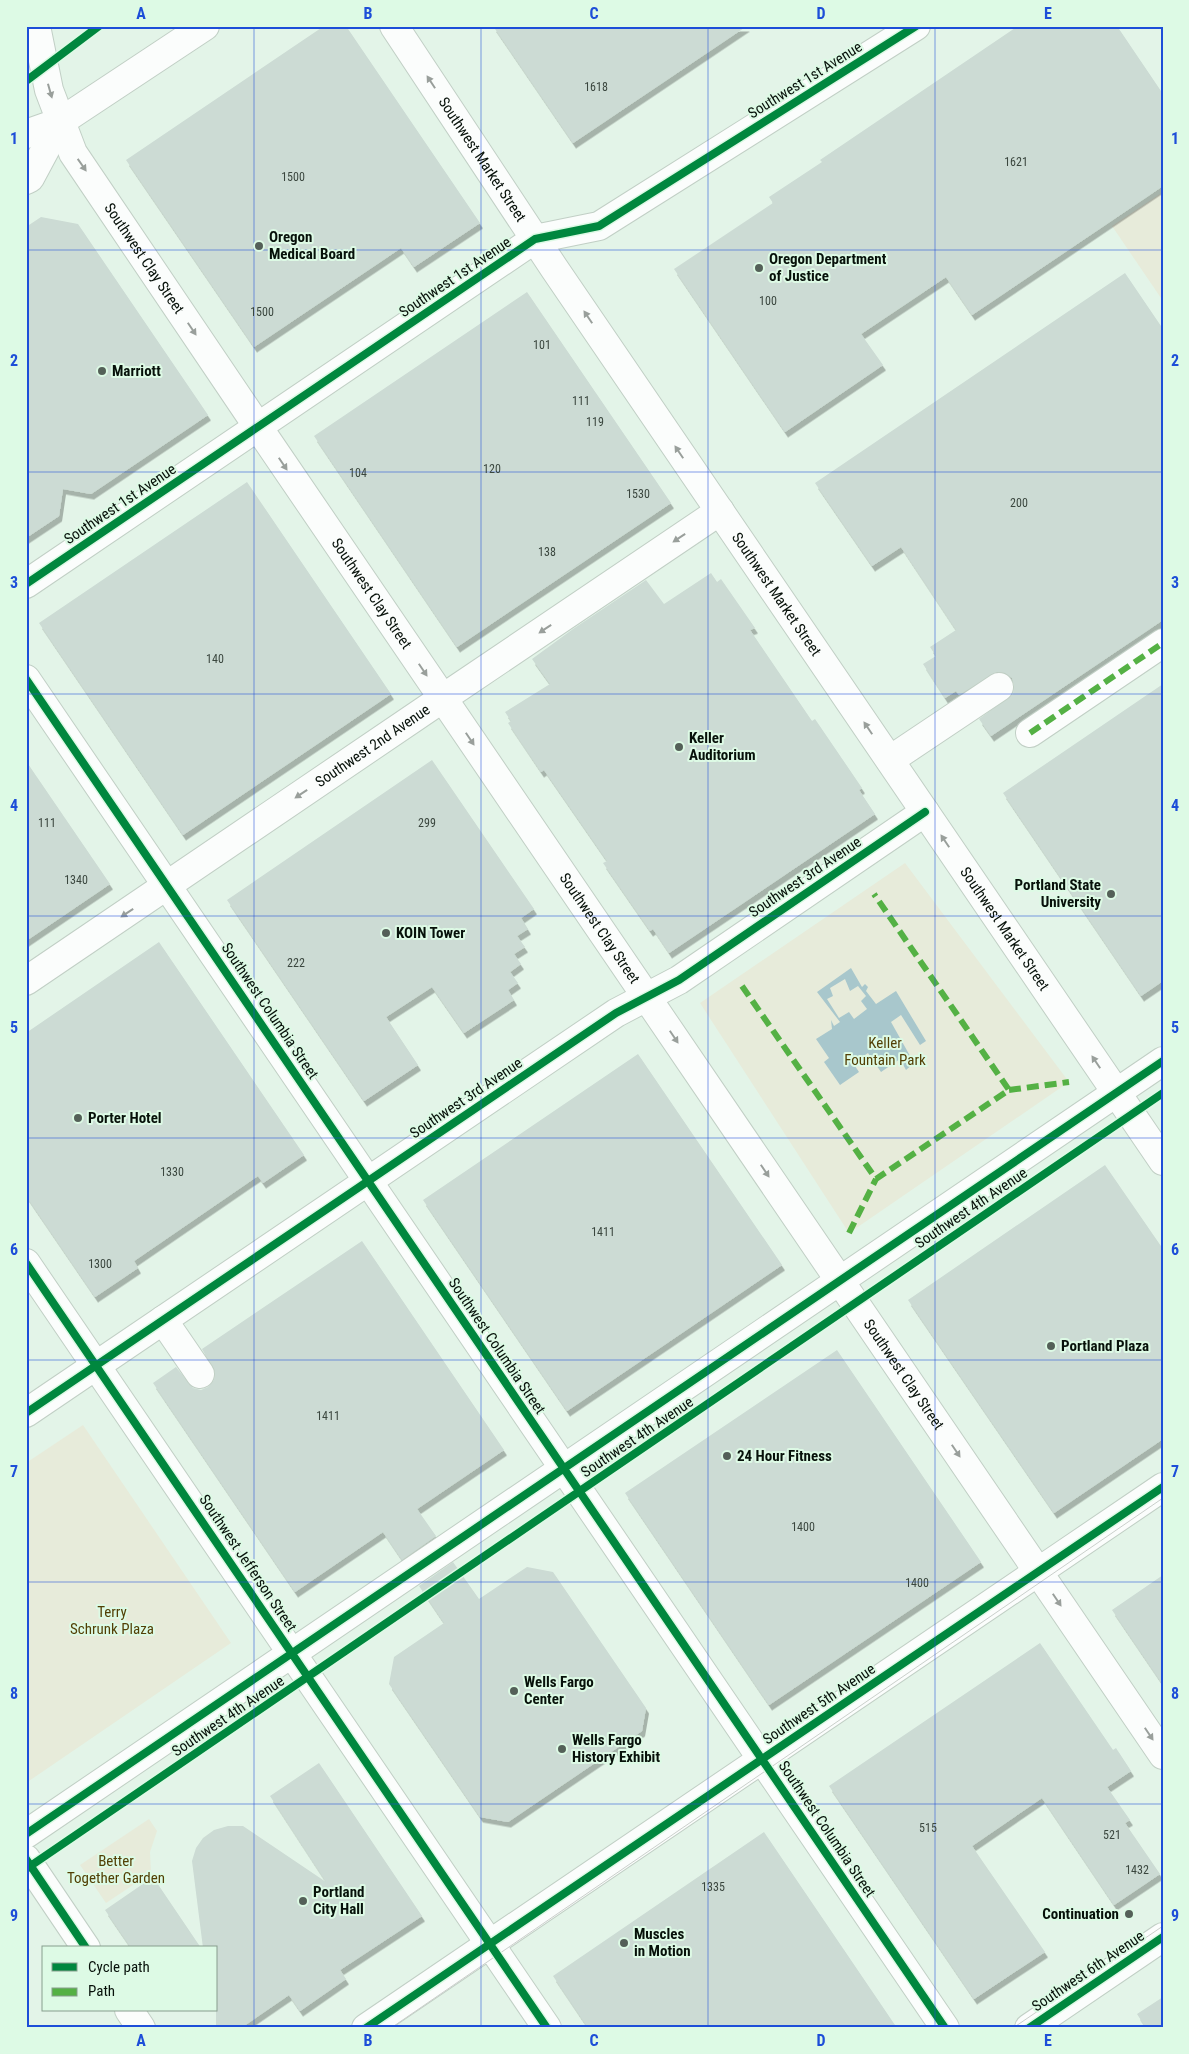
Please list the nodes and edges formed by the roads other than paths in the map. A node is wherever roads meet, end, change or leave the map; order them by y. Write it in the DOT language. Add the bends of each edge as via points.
graph roads {
  1 [pos="36,26"];
  2 [pos="205,26"];
  3 [pos="394,26"];
  4 [pos="916,26"];
  5 [pos="60,122"];
  6 [pos="26,134"];
  7 [pos="26,180"];
  8 [pos="535,239"];
  9 [pos="258,427"];
  10 [pos="720,511"];
  11 [pos="26,584"];
  12 [pos="1163,643"];
  13 [pos="26,679"];
  14 [pos="999,686"];
  15 [pos="443,698"];
  16 [pos="1030,734"];
  17 [pos="890,760"];
  18 [pos="926,812"];
  19 [pos="167,885"];
  20 [pos="26,981"];
  21 [pos="646,997"];
  22 [pos="1163,1061"];
  23 [pos="1116,1093"];
  24 [pos="1163,1160"];
  25 [pos="368,1181"];
  26 [pos="26,1263"];
  27 [pos="840,1281"];
  28 [pos="163,1320"];
  29 [pos="96,1365"];
  30 [pos="200,1374"];
  31 [pos="26,1413"];
  32 [pos="564,1468"];
  33 [pos="1163,1487"];
  34 [pos="1038,1572"];
  35 [pos="292,1652"];
  36 [pos="1163,1755"];
  37 [pos="762,1759"];
  38 [pos="26,1834"];
  39 [pos="26,1859"];
  40 [pos="1163,1937"];
  41 [pos="490,1943"];
  42 [pos="85,1946"];
  43 [pos="130,2012"];
  44 [pos="141,2028"];
  45 [pos="366,2028"];
  46 [pos="547,2028"];
  47 [pos="946,2028"];
  48 [pos="1029,2028"];
  1 -- 5 [label="main road, Southwest Clay Street, one-way" via="49,90"];
  2 -- 5 [label="main road"];
  8 -- 3 [label="main road, Southwest Market Street, one-way"];
  4 -- 8 [label="main road, Southwest 1st Avenue" via="599,226"];
  5 -- 6 [label="main road"];
  5 -- 7 [label="main road"];
  5 -- 9 [label="main road, Southwest Clay Street, one-way" via="73,153"];
  8 -- 9 [label="main road, Southwest 1st Avenue"];
  10 -- 8 [label="main road, Southwest Market Street, one-way"];
  9 -- 11 [label="main road, Southwest 1st Avenue"];
  9 -- 15 [label="main road, Southwest Clay Street, one-way"];
  10 -- 15 [label="main road, Southwest 2nd Avenue, one-way"];
  17 -- 10 [label="main road, Southwest Market Street, one-way"];
  12 -- 16 [label="main road"];
  13 -- 19 [label="main road, Southwest Columbia Street"];
  14 -- 17 [label="main road"];
  15 -- 19 [label="main road, Southwest 2nd Avenue, one-way"];
  15 -- 21 [label="main road, Southwest Clay Street, one-way"];
  17 -- 18 [label="main road, Southwest Market Street"];
  18 -- 21 [label="main road, Southwest 3rd Avenue" via="679,980"];
  23 -- 18 [label="main road, Southwest Market Street, one-way"];
  19 -- 20 [label="main road, Southwest 2nd Avenue, one-way"];
  19 -- 25 [label="main road, Southwest Columbia Street"];
  21 -- 25 [label="main road, Southwest 3rd Avenue" via="616,1012"];
  21 -- 27 [label="main road, Southwest Clay Street, one-way"];
  22 -- 23 [label="main road, Southwest 4th Avenue"];
  23 -- 24 [label="main road, Southwest Market Street"];
  23 -- 27 [label="main road, Southwest 4th Avenue"];
  25 -- 28 [label="main road, Southwest 3rd Avenue"];
  25 -- 32 [label="main road, Southwest Columbia Street"];
  26 -- 29 [label="main road, Southwest Jefferson Street"];
  27 -- 32 [label="main road, Southwest 4th Avenue"];
  27 -- 34 [label="main road, Southwest Clay Street, one-way"];
  28 -- 29 [label="main road, Southwest 3rd Avenue"];
  28 -- 30 [label="main road"];
  29 -- 31 [label="main road, Southwest 3rd Avenue"];
  29 -- 35 [label="main road, Southwest Jefferson Street"];
  32 -- 35 [label="main road, Southwest 4th Avenue"];
  32 -- 37 [label="main road, Southwest Columbia Street"];
  33 -- 34 [label="main road, Southwest 5th Avenue"];
  34 -- 36 [label="main road, Southwest Clay Street, one-way"];
  34 -- 37 [label="main road, Southwest 5th Avenue"];
  35 -- 38 [label="main road, Southwest 4th Avenue"];
  35 -- 41 [label="main road, Southwest Jefferson Street"];
  37 -- 41 [label="main road, Southwest 5th Avenue"];
  37 -- 47 [label="main road, Southwest Columbia Street"];
  39 -- 42 [label="main road"];
  40 -- 48 [label="main road, Southwest 6th Avenue"];
  41 -- 45 [label="main road, Southwest 5th Avenue"];
  41 -- 46 [label="main road, Southwest Jefferson Street"];
  43 -- 44 [label="main road"];
}
